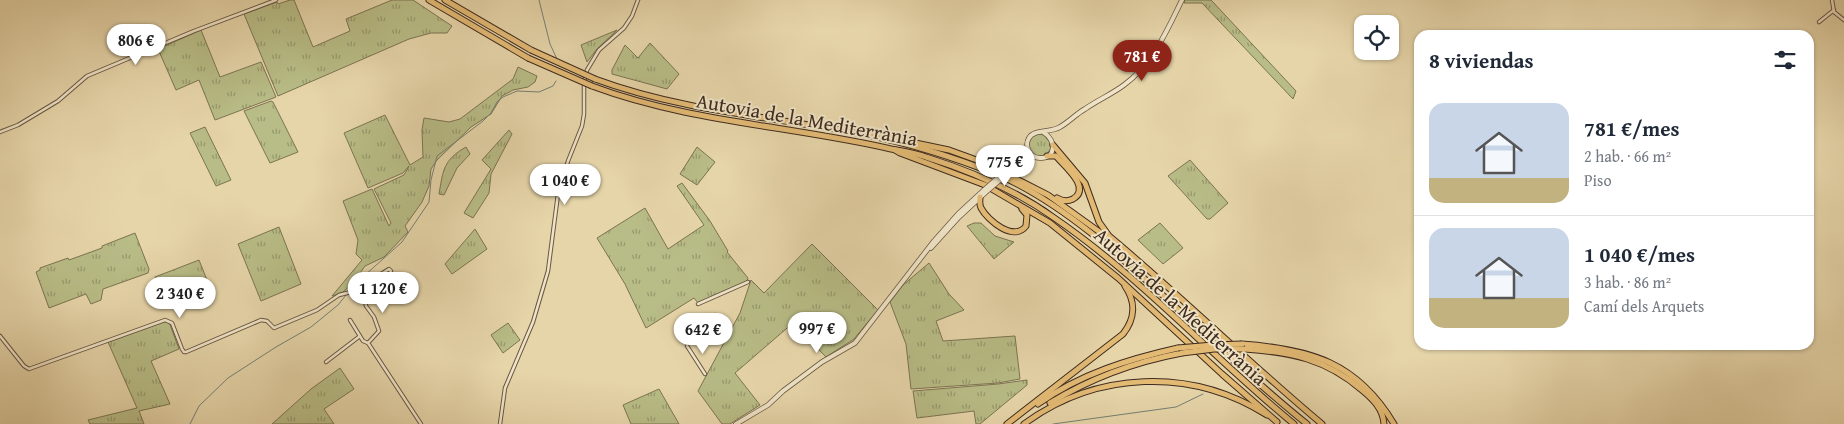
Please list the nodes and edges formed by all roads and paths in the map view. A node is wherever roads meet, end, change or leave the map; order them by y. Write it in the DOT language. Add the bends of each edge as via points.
graph roads {
  1 [pos="276,0"];
  2 [pos="429,0"];
  3 [pos="445,0"];
  4 [pos="638,0"];
  5 [pos="1182,0"];
  6 [pos="1832,0"];
  7 [pos="1834,10"];
  8 [pos="1844,20"];
  9 [pos="1819,22"];
  10 [pos="1060,127"];
  11 [pos="0,132"];
  12 [pos="1043,132"];
  13 [pos="877,137"];
  14 [pos="1053,142"];
  15 [pos="894,149"];
  16 [pos="1027,149"];
  17 [pos="1033,156"];
  18 [pos="1047,156"];
  19 [pos="1012,168"];
  20 [pos="985,191"];
  21 [pos="1048,194"];
  22 [pos="980,197"];
  23 [pos="1014,202"];
  24 [pos="1134,258"];
  25 [pos="1114,275"];
  26 [pos="748,282"];
  27 [pos="899,286"];
  28 [pos="698,304"];
  29 [pos="350,320"];
  30 [pos="0,336"];
  31 [pos="360,336"];
  32 [pos="368,343"];
  33 [pos="687,346"];
  34 [pos="1243,347"];
  35 [pos="1180,350"];
  36 [pos="326,362"];
  37 [pos="705,374"];
  38 [pos="1279,423"];
  39 [pos="421,424"];
  40 [pos="500,424"];
  41 [pos="736,424"];
  42 [pos="1007,424"];
  43 [pos="1012,424"];
  44 [pos="1022,424"];
  45 [pos="1294,424"];
  46 [pos="1307,424"];
  47 [pos="1322,424"];
  48 [pos="1384,424"];
  49 [pos="1394,424"];
  1 -- 11 [label="street" via="87,76 46,110"];
  2 -- 15 [label="highway, Autovia de la Mediterrània, bridge" via="528,58 592,86 638,101 692,114"];
  3 -- 13 [label="highway, Autovia de la Mediterrània, bridge" via="531,50 595,79 694,106"];
  4 -- 40 [label="street" via="624,28 599,50 587,70 582,126 560,187 544,286 526,342 505,388"];
  5 -- 10 [label="street" via="1155,52 1134,77"];
  6 -- 7 [label="street"];
  7 -- 8 [label="street"];
  7 -- 9 [label="street"];
  10 -- 12 [label="street"];
  10 -- 14 [label="street"];
  12 -- 14 [label="street"];
  12 -- 16 [label="street" via="1029,137"];
  13 -- 21 [label="highway" via="960,153"];
  13 -- 46 [label="highway, Autovia de la Mediterrània" via="998,175 1055,208 1133,268"];
  14 -- 18 [label="street" via="1052,152"];
  14 -- 24 [label="highway" via="1058,153 1085,183 1099,222 1109,236"];
  15 -- 23 [label="highway" via="972,180"];
  15 -- 45 [label="highway, Autovia de la Mediterrània" via="926,157 992,182 1052,216 1129,276"];
  16 -- 17 [label="street"];
  16 -- 19 [label="street"];
  17 -- 18 [label="street"];
  17 -- 19 [label="street"];
  18 -- 21 [label="highway" via="1056,156 1078,180 1080,187 1074,199 1067,201"];
  19 -- 20 [label="street, bridge"];
  20 -- 22 [label="street"];
  20 -- 27 [label="street" via="934,240"];
  21 -- 24 [label="highway"];
  22 -- 23 [label="highway" via="983,210 1008,231 1017,232 1026,226 1027,218"];
  22 -- 27 [label="street"];
  23 -- 25 [label="highway" via="1057,228"];
  24 -- 47 [label="highway"];
  25 -- 38 [label="highway"];
  25 -- 42 [label="highway" via="1131,297 1133,316 1128,328"];
  26 -- 28 [label="street"];
  27 -- 41 [label="street" via="855,343 822,362 768,405"];
  29 -- 31 [label="street"];
  30 -- 32 [label="street" via="29,369 165,320 172,323 186,352 261,320 274,328 282,325 317,310 338,295 361,288 388,269 391,270 388,275 366,298 365,305 379,332"];
  31 -- 32 [label="street"];
  31 -- 36 [label="street"];
  32 -- 39 [label="street"];
  33 -- 37 [label="street"];
  34 -- 35 [label="highway, bridge" via="1213,345"];
  34 -- 48 [label="highway" via="1308,358 1331,368 1370,396 1382,414"];
  34 -- 49 [label="highway" via="1291,349 1332,363 1372,393"];
  35 -- 43 [label="highway" via="1133,360 1086,377 1056,393"];
  35 -- 44 [label="highway" via="1102,375"];
  38 -- 44 [label="highway" via="1240,400 1216,391 1171,381 1143,381 1105,386 1074,395"];
}
